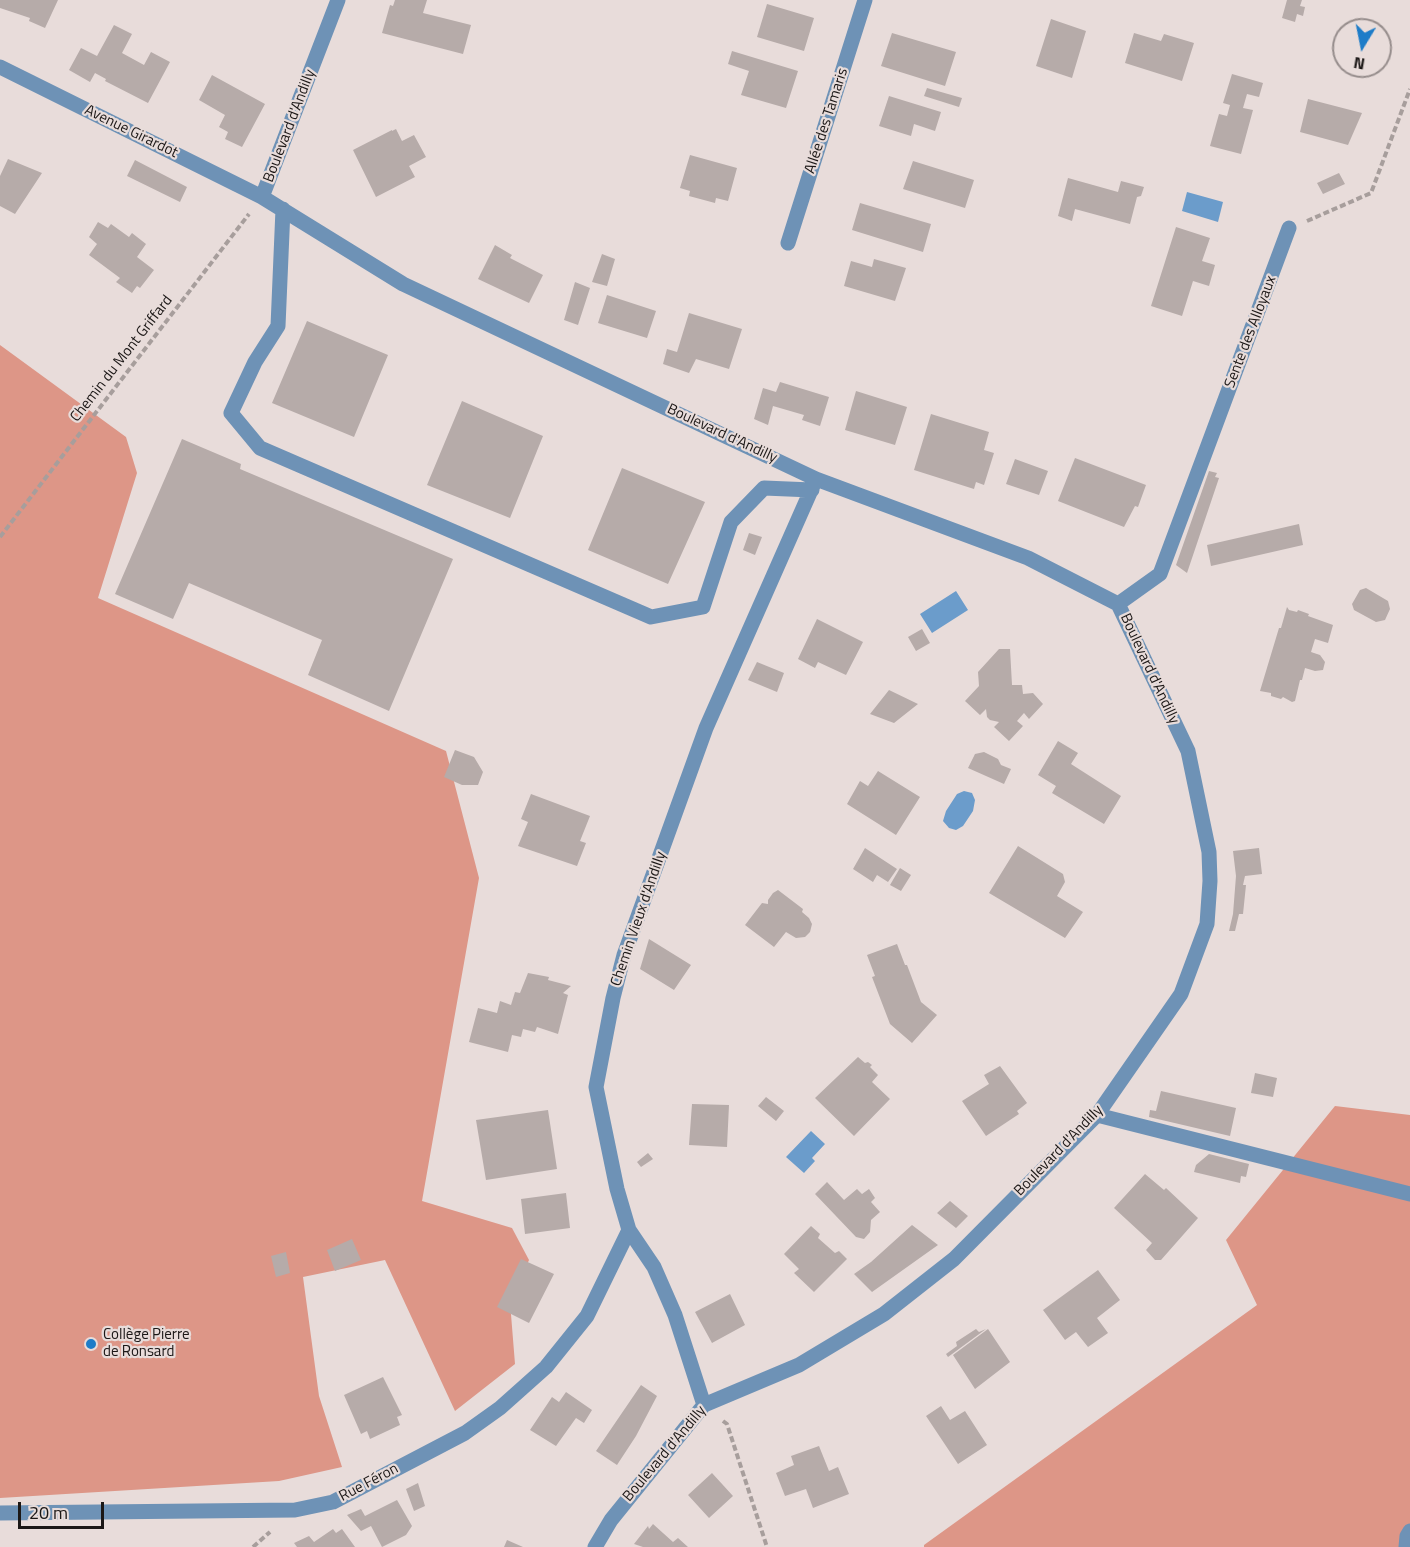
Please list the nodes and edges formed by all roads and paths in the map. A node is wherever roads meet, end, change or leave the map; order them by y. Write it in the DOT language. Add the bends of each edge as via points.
graph roads {
  1 [pos="338,0"];
  2 [pos="865,0"];
  3 [pos="0,67"];
  4 [pos="1410,89"];
  5 [pos="262,196"];
  6 [pos="282,209"];
  7 [pos="1289,228"];
  8 [pos="788,243"];
  9 [pos="814,484"];
  10 [pos="0,537"];
  11 [pos="1118,604"];
  12 [pos="1097,1115"];
  13 [pos="1410,1194"];
  14 [pos="629,1230"];
  15 [pos="704,1405"];
  16 [pos="0,1513"];
  17 [pos="1410,1531"];
  18 [pos="595,1547"];
  19 [pos="767,1547"];
  20 [pos="1406,1547"];
  1 -- 5 [label="street, Boulevard d'Andilly"];
  2 -- 8 [label="street, Allée des Tamaris"];
  3 -- 5 [label="street, Avenue Girardot"];
  4 -- 7 [label="path" via="1371,193"];
  5 -- 6 [label="street, Boulevard d'Andilly"];
  5 -- 10 [label="path, Chemin du Mont Griffard"];
  6 -- 9 [label="street, Boulevard d'Andilly" via="403,284"];
  6 -- 9 [label="street" via="278,326 255,362 231,413 260,447 651,617 703,607 731,522 764,488"];
  7 -- 11 [label="street, Sente des Alloyaux" via="1160,574"];
  9 -- 11 [label="street, Boulevard d'Andilly" via="1028,558"];
  9 -- 14 [label="street, Chemin Vieux d'Andilly" via="706,728 624,954 613,998 596,1086"];
  11 -- 12 [label="street, Boulevard d'Andilly" via="1188,751 1207,837 1210,881 1207,924 1181,994"];
  12 -- 13 [label="street"];
  12 -- 15 [label="street, Boulevard d'Andilly" via="954,1259 884,1314 799,1365"];
  14 -- 15 [label="street, Chemin Vieux d'Andilly" via="654,1267 675,1315"];
  14 -- 16 [label="street, Rue Féron" via="587,1316 546,1367 465,1433 333,1502 295,1509"];
  15 -- 18 [label="street, Boulevard d'Andilly" via="610,1520"];
  15 -- 19 [label="path" via="727,1424"];
  17 -- 20 [label="street"];
}
